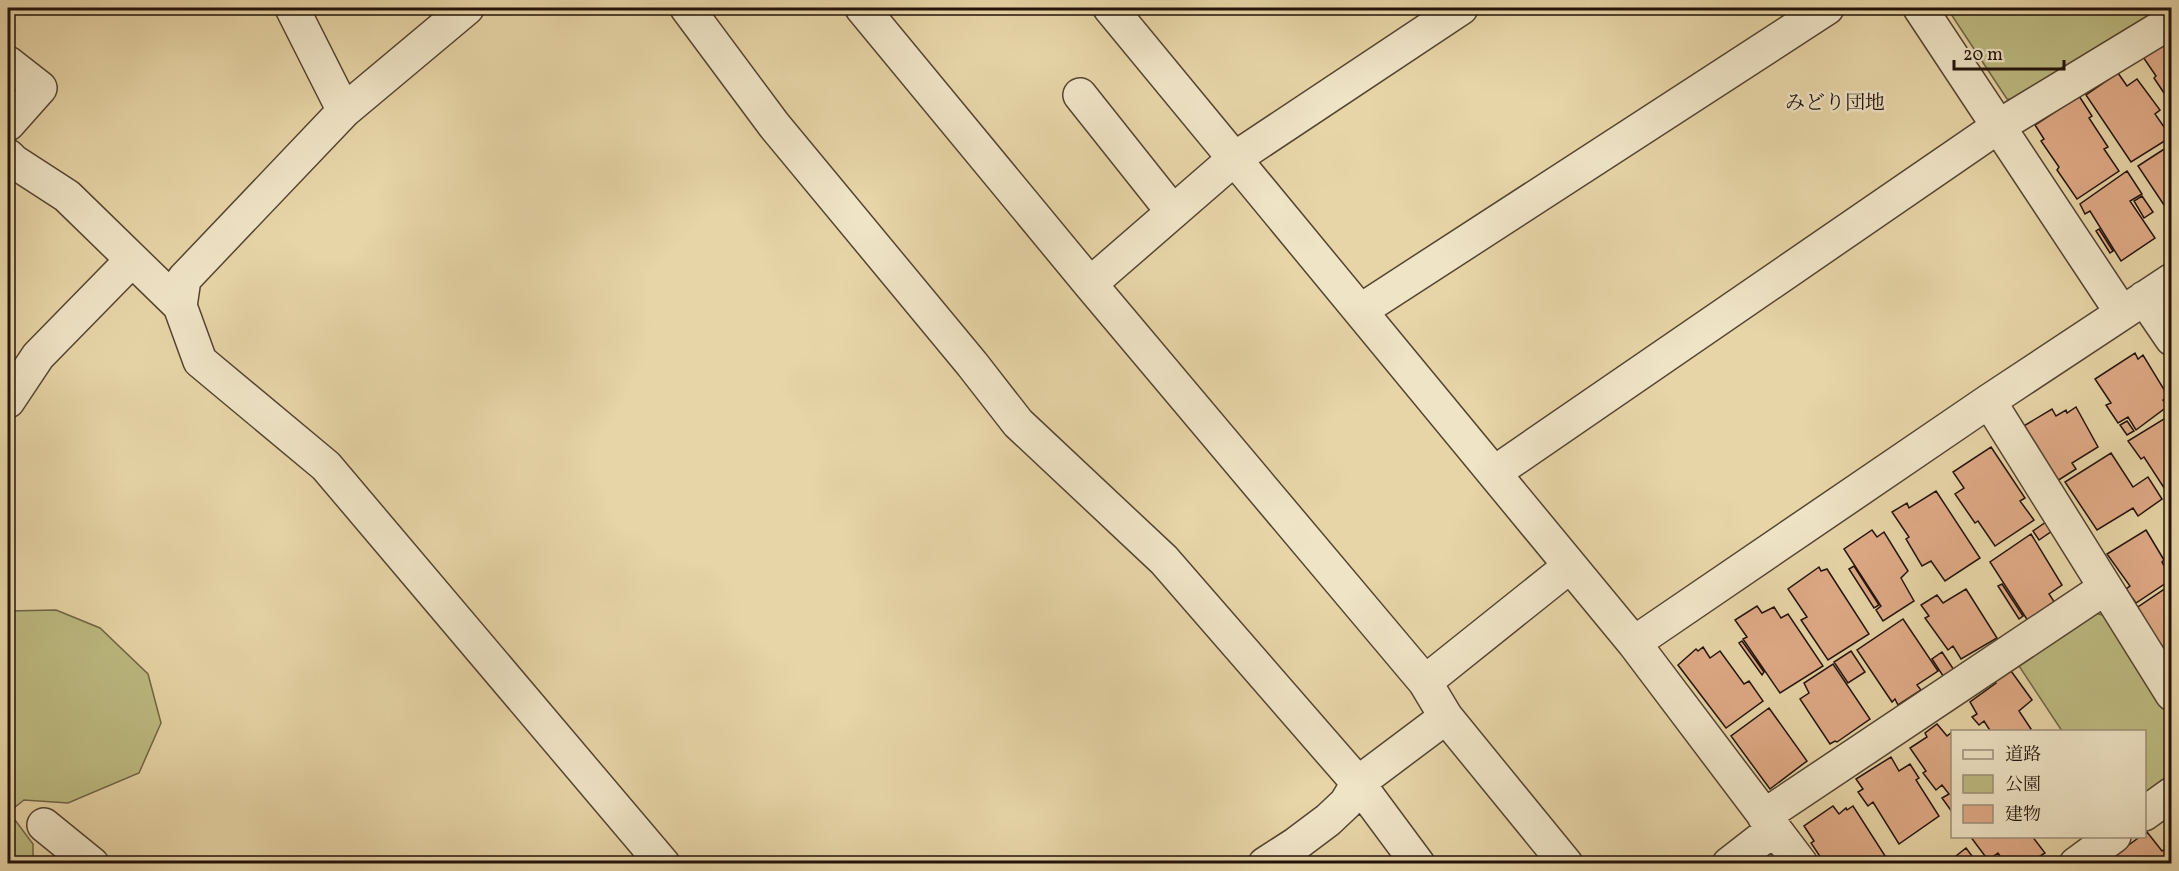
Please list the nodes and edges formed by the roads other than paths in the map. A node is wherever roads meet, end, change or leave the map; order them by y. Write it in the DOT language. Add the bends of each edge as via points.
graph roads {
  1 [pos="292,8"];
  2 [pos="467,8"];
  3 [pos="687,8"];
  4 [pos="862,8"];
  5 [pos="1110,8"];
  6 [pos="1461,8"];
  7 [pos="1827,8"];
  8 [pos="1920,8"];
  9 [pos="2172,21"];
  10 [pos="8,63"];
  11 [pos="1080,95"];
  12 [pos="344,111"];
  13 [pos="8,124"];
  14 [pos="1999,126"];
  15 [pos="1234,159"];
  16 [pos="9,161"];
  17 [pos="1173,212"];
  18 [pos="132,260"];
  19 [pos="2172,280"];
  20 [pos="1090,284"];
  21 [pos="2133,305"];
  22 [pos="180,306"];
  23 [pos="1360,311"];
  24 [pos="2172,339"];
  25 [pos="8,401"];
  26 [pos="1989,401"];
  27 [pos="1494,473"];
  28 [pos="1570,566"];
  29 [pos="2105,588"];
  30 [pos="1634,644"];
  31 [pos="1425,682"];
  32 [pos="2171,693"];
  33 [pos="1446,717"];
  34 [pos="1358,783"];
  35 [pos="1769,823"];
  36 [pos="44,825"];
  37 [pos="2113,838"];
  38 [pos="92,864"];
  39 [pos="663,864"];
  40 [pos="1265,864"];
  41 [pos="1418,864"];
  42 [pos="1566,864"];
  43 [pos="1729,864"];
  44 [pos="1801,864"];
  45 [pos="2076,864"];
  1 -- 12 [label="street"];
  2 -- 12 [label="street"];
  3 -- 34 [label="street" via="774,125 1018,423 1164,560"];
  4 -- 20 [label="street"];
  5 -- 15 [label="street"];
  6 -- 15 [label="street"];
  7 -- 23 [label="street"];
  8 -- 14 [label="street"];
  9 -- 14 [label="street"];
  10 -- 13 [label="street" via="40,88"];
  11 -- 17 [label="street"];
  12 -- 22 [label="street" via="184,279"];
  14 -- 21 [label="street"];
  14 -- 27 [label="street"];
  15 -- 17 [label="street"];
  15 -- 23 [label="street"];
  16 -- 18 [label="street" via="67,196"];
  17 -- 20 [label="street"];
  18 -- 22 [label="street"];
  18 -- 25 [label="street" via="38,356"];
  19 -- 21 [label="street"];
  20 -- 31 [label="street"];
  21 -- 24 [label="street"];
  21 -- 26 [label="street"];
  22 -- 39 [label="street" via="200,361 326,466"];
  23 -- 27 [label="street"];
  26 -- 29 [label="street"];
  26 -- 30 [label="street"];
  27 -- 28 [label="street"];
  28 -- 30 [label="street"];
  28 -- 31 [label="street"];
  29 -- 32 [label="street"];
  29 -- 35 [label="street"];
  30 -- 35 [label="street"];
  31 -- 33 [label="street"];
  33 -- 34 [label="street"];
  33 -- 42 [label="street"];
  34 -- 40 [label="street" via="1346,803 1328,820"];
  34 -- 41 [label="street"];
  35 -- 43 [label="street"];
  35 -- 44 [label="street"];
  36 -- 38 [label="street"];
  37 -- 45 [label="street"];
}
